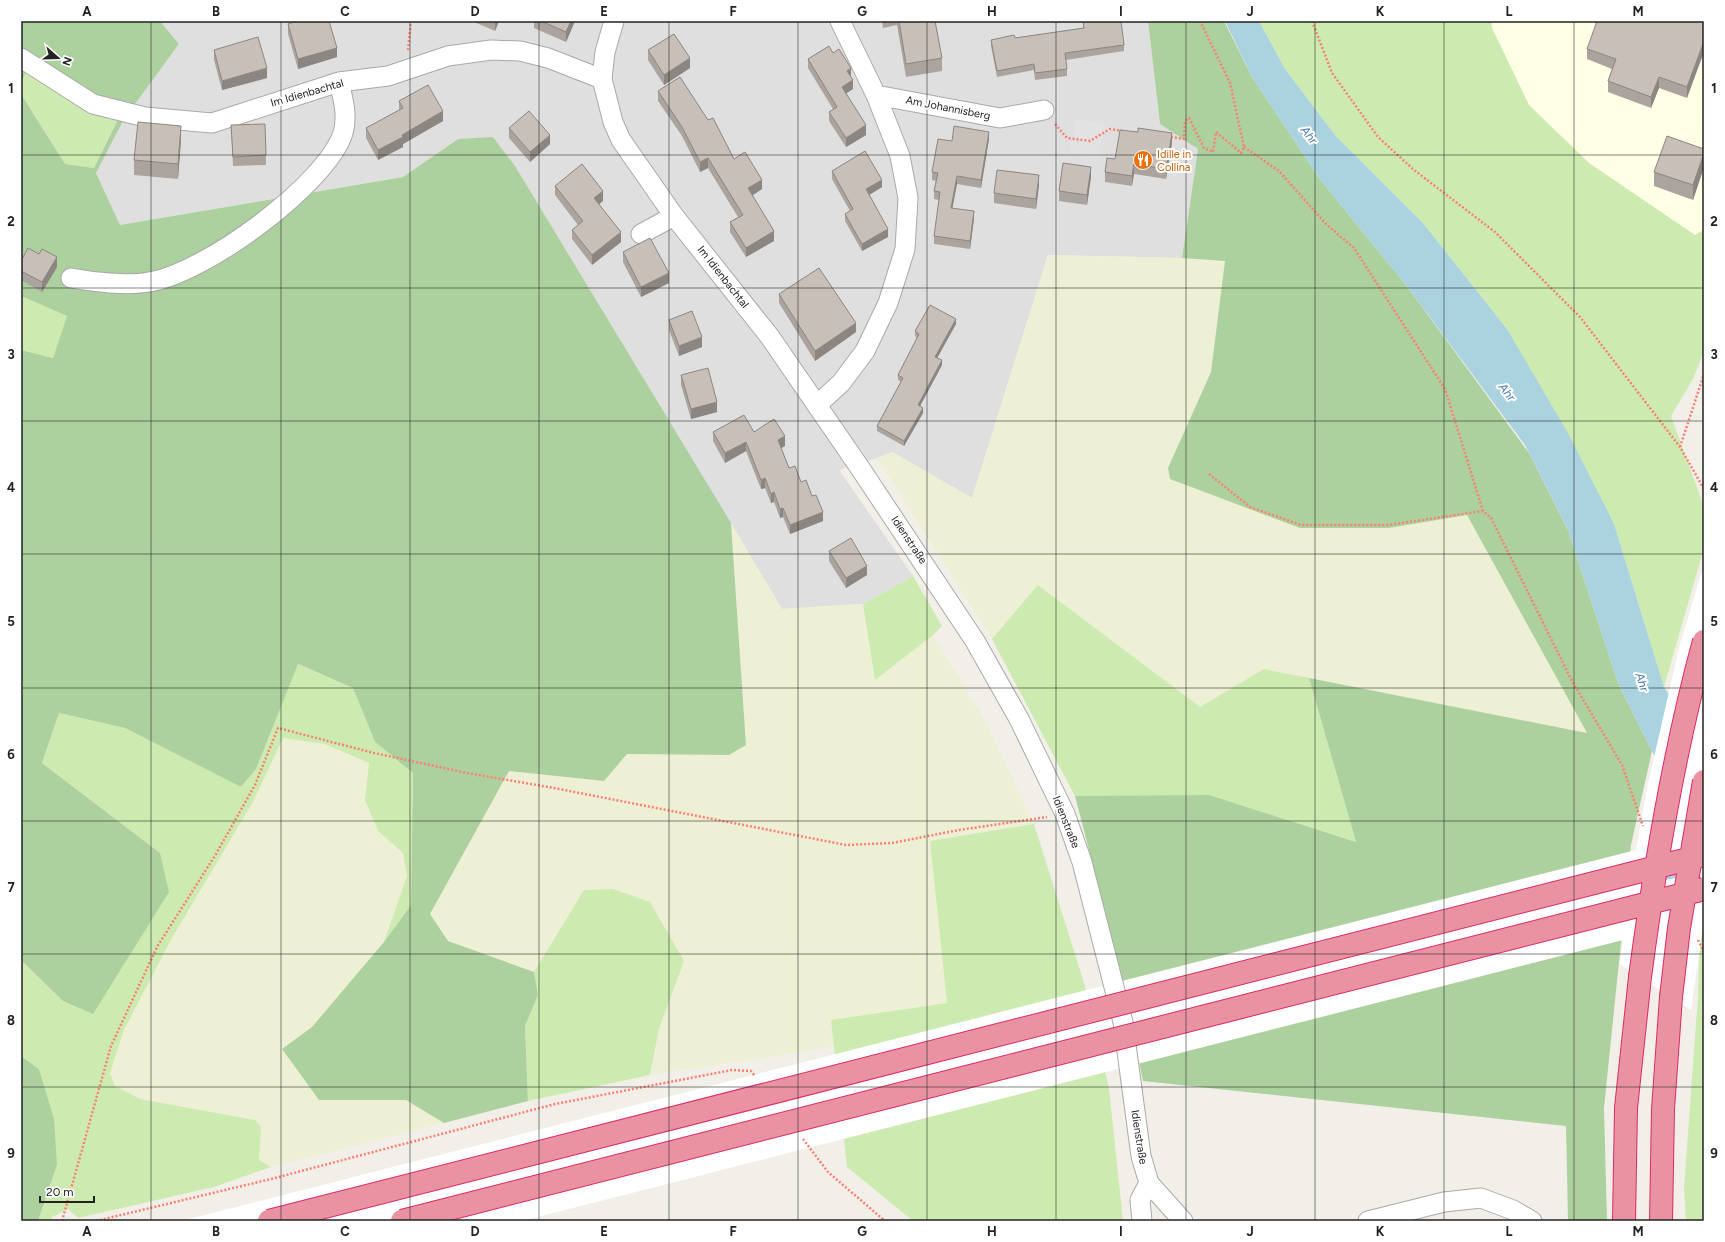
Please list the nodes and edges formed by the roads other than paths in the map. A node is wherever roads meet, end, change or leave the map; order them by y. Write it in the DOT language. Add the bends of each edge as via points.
graph roads {
  1 [pos="614,21"];
  2 [pos="840,21"];
  3 [pos="21,58"];
  4 [pos="602,79"];
  5 [pos="339,82"];
  6 [pos="876,95"];
  7 [pos="1044,110"];
  8 [pos="674,216"];
  9 [pos="641,234"];
  10 [pos="71,278"];
  11 [pos="817,404"];
  12 [pos="860,468"];
  13 [pos="1704,641"];
  14 [pos="1704,781"];
  15 [pos="1704,855"];
  16 [pos="1704,889"];
  17 [pos="1149,1183"];
  18 [pos="269,1221"];
  19 [pos="402,1221"];
  20 [pos="1142,1221"];
  21 [pos="1183,1221"];
  22 [pos="1368,1221"];
  23 [pos="1532,1221"];
  24 [pos="1624,1221"];
  25 [pos="1661,1221"];
  1 -- 4 [label="street, Im Idienbachtal" via="605,52"];
  2 -- 6 [label="street"];
  3 -- 5 [label="street, Im Idienbachtal" via="93,104 145,117 212,123"];
  4 -- 5 [label="street, Im Idienbachtal" via="548,58 520,51 491,50 448,56 388,76"];
  4 -- 8 [label="street, Im Idienbachtal" via="613,122 621,140"];
  5 -- 10 [label="street" via="346,109 343,132 334,152 313,178 272,215 221,252 183,273 149,282 92,282"];
  6 -- 7 [label="street, Am Johannisberg" via="1000,118"];
  6 -- 11 [label="street" via="900,156 908,198 905,248 888,303 865,351 841,383"];
  8 -- 9 [label="street"];
  8 -- 11 [label="street, Im Idienbachtal" via="770,337"];
  11 -- 12 [label="street, Im Idienbachtal"];
  12 -- 17 [label="street, Idienstraße" via="975,641 1019,719 1065,814 1082,862 1123,1022 1141,1156"];
  13 -- 24 [label="highway, bridge" via="1677,750 1640,977 1626,1108"];
  14 -- 25 [label="highway, bridge" via="1679,928 1671,997 1663,1108"];
  15 -- 18 [label="highway, bridge"];
  16 -- 19 [label="highway, bridge"];
  17 -- 20 [label="street" via="1140,1200"];
  17 -- 21 [label="street"];
  22 -- 23 [label="street" via="1444,1202 1481,1198 1513,1210"];
}
